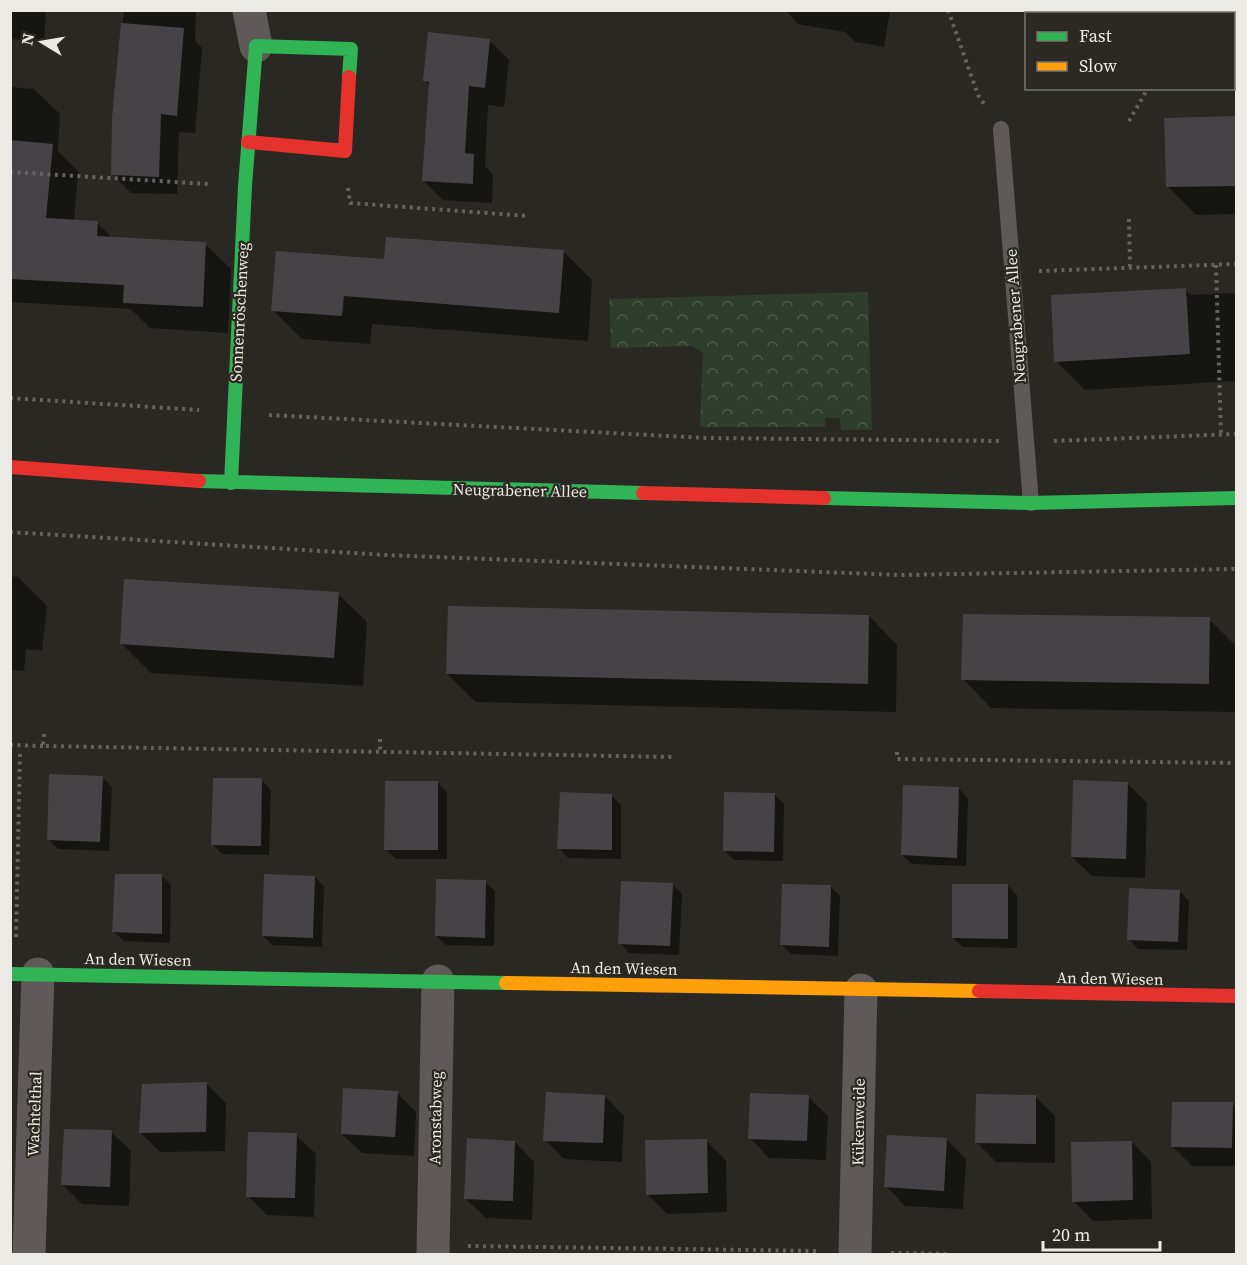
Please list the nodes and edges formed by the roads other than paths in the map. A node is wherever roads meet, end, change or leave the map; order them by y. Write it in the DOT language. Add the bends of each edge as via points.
graph roads {
  1 [pos="249,10"];
  2 [pos="256,46"];
  3 [pos="1001,129"];
  4 [pos="248,142"];
  5 [pos="10,467"];
  6 [pos="231,483"];
  7 [pos="1236,498"];
  8 [pos="1031,503"];
  9 [pos="21,974"];
  10 [pos="438,981"];
  11 [pos="861,990"];
  12 [pos="1236,996"];
  13 [pos="433,1250"];
  14 [pos="855,1253"];
  15 [pos="29,1254"];
  1 -- 2 [label="street, Sonnenröschenweg"];
  2 -- 4 [label="street, Sonnenröschenweg"];
  2 -- 4 [label="street" via="351,49 345,151"];
  3 -- 8 [label="lane, Neugrabener Allee"];
  4 -- 6 [label="street, Sonnenröschenweg"];
  5 -- 6 [label="street, Neugrabener Allee"];
  6 -- 8 [label="street, Neugrabener Allee"];
  7 -- 8 [label="street, Neugrabener Allee"];
  9 -- 10 [label="street, An den Wiesen"];
  9 -- 15 [label="street, Wachtelthal"];
  10 -- 11 [label="street, An den Wiesen"];
  10 -- 13 [label="street, Aronstabweg"];
  11 -- 12 [label="street, An den Wiesen"];
  11 -- 14 [label="street, Kükenweide"];
}
